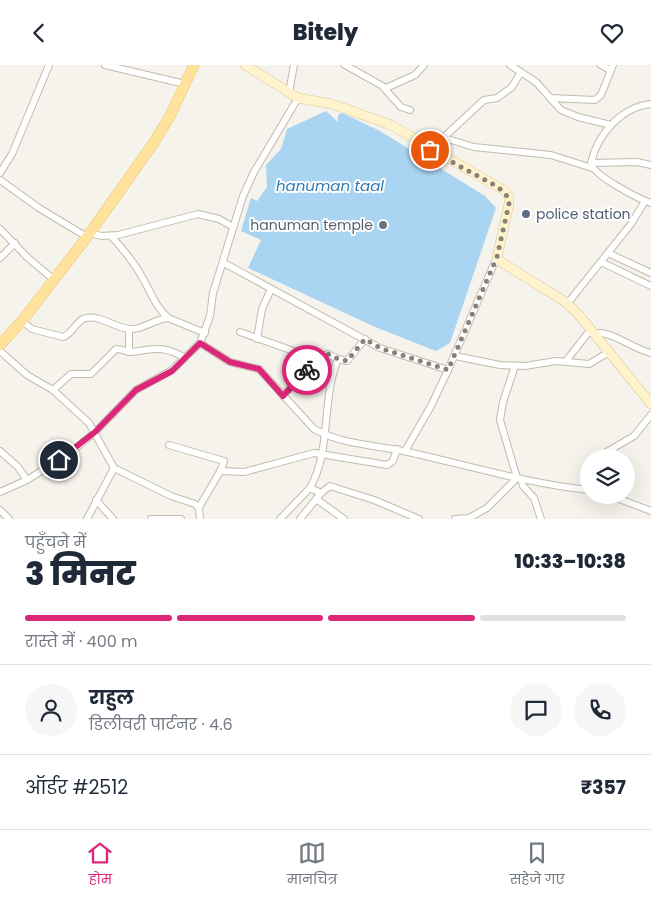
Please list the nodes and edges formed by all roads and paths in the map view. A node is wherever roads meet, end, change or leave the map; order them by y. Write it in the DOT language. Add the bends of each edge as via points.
graph roads {
  1 [pos="49,65"];
  2 [pos="105,65"];
  3 [pos="194,65"];
  4 [pos="245,65"];
  5 [pos="294,65"];
  6 [pos="345,65"];
  7 [pos="424,65"];
  8 [pos="510,65"];
  9 [pos="601,65"];
  10 [pos="612,67"];
  11 [pos="520,69"];
  12 [pos="185,85"];
  13 [pos="382,87"];
  14 [pos="289,93"];
  15 [pos="298,98"];
  16 [pos="550,98"];
  17 [pos="651,104"];
  18 [pos="410,110"];
  19 [pos="611,125"];
  20 [pos="444,138"];
  21 [pos="430,150"];
  22 [pos="592,165"];
  23 [pos="651,165"];
  24 [pos="0,173"];
  25 [pos="0,180"];
  26 [pos="648,202"];
  27 [pos="233,227"];
  28 [pos="0,229"];
  29 [pos="88,235"];
  30 [pos="111,235"];
  31 [pos="15,243"];
  32 [pos="608,253"];
  33 [pos="497,257"];
  34 [pos="0,258"];
  35 [pos="601,262"];
  36 [pos="224,263"];
  37 [pos="651,273"];
  38 [pos="53,279"];
  39 [pos="651,286"];
  40 [pos="271,289"];
  41 [pos="567,304"];
  42 [pos="168,318"];
  43 [pos="22,321"];
  44 [pos="129,329"];
  45 [pos="592,331"];
  46 [pos="240,332"];
  47 [pos="204,333"];
  48 [pos="257,339"];
  49 [pos="365,339"];
  50 [pos="200,343"];
  51 [pos="0,345"];
  52 [pos="0,351"];
  53 [pos="129,352"];
  54 [pos="609,352"];
  55 [pos="651,353"];
  56 [pos="455,356"];
  57 [pos="185,358"];
  58 [pos="338,359"];
  59 [pos="319,360"];
  60 [pos="566,361"];
  61 [pos="515,366"];
  62 [pos="448,370"];
  63 [pos="53,390"];
  64 [pos="283,396"];
  65 [pos="651,404"];
  66 [pos="651,415"];
  67 [pos="95,432"];
  68 [pos="324,434"];
  69 [pos="169,445"];
  70 [pos="397,449"];
  71 [pos="612,449"];
  72 [pos="0,451"];
  73 [pos="405,451"];
  74 [pos="322,453"];
  75 [pos="114,468"];
  76 [pos="220,471"];
  77 [pos="519,479"];
  78 [pos="27,480"];
  79 [pos="310,488"];
  80 [pos="580,489"];
  81 [pos="0,492"];
  82 [pos="321,493"];
  83 [pos="316,499"];
  84 [pos="96,500"];
  85 [pos="633,504"];
  86 [pos="199,508"];
  87 [pos="0,510"];
  88 [pos="651,511"];
  89 [pos="472,518"];
  90 [pos="9,519"];
  91 [pos="86,519"];
  92 [pos="113,519"];
  93 [pos="151,519"];
  94 [pos="181,519"];
  95 [pos="200,519"];
  96 [pos="280,519"];
  97 [pos="300,519"];
  98 [pos="344,519"];
  99 [pos="419,519"];
  100 [pos="455,519"];
  101 [pos="540,519"];
  1 -- 24 [label="street" via="12,154"];
  2 -- 12 [label="street"];
  3 -- 12 [label="main road"];
  4 -- 14 [label="street"];
  5 -- 14 [label="street"];
  6 -- 13 [label="street"];
  7 -- 13 [label="street" via="404,81"];
  8 -- 11 [label="street"];
  9 -- 10 [label="street"];
  10 -- 16 [label="street" via="601,95 595,100"];
  11 -- 16 [label="street"];
  11 -- 20 [label="street" via="512,87 497,98 484,100"];
  12 -- 29 [label="main road" via="153,144"];
  13 -- 18 [label="street" via="401,107"];
  14 -- 15 [label="street"];
  15 -- 21 [label="street" via="332,104 371,117"];
  15 -- 27 [label="street" via="254,172"];
  16 -- 19 [label="street" via="561,110"];
  17 -- 19 [label="street" via="638,108"];
  19 -- 22 [label="street" via="598,142"];
  20 -- 21 [label="street"];
  20 -- 22 [label="street" via="474,147 528,151"];
  21 -- 33 [label="street" via="498,187 508,197"];
  22 -- 23 [label="street" via="637,162"];
  22 -- 26 [label="street" via="632,195"];
  25 -- 29 [label="street" via="40,208"];
  26 -- 32 [label="street"];
  27 -- 30 [label="street" via="219,219 198,214"];
  27 -- 36 [label="street"];
  28 -- 31 [label="street"];
  29 -- 30 [label="street"];
  29 -- 38 [label="main road"];
  30 -- 42 [label="street" via="143,278 158,309"];
  31 -- 34 [label="street"];
  31 -- 38 [label="street"];
  32 -- 35 [label="street"];
  32 -- 37 [label="street"];
  33 -- 41 [label="street"];
  33 -- 56 [label="street"];
  35 -- 39 [label="street"];
  35 -- 41 [label="street"];
  36 -- 40 [label="street"];
  36 -- 47 [label="street"];
  38 -- 43 [label="main road"];
  40 -- 48 [label="street" via="262,309"];
  40 -- 49 [label="street"];
  41 -- 45 [label="street"];
  42 -- 44 [label="street"];
  42 -- 47 [label="street"];
  43 -- 44 [label="street" via="32,329 63,337 88,317"];
  43 -- 51 [label="main road"];
  44 -- 53 [label="street"];
  45 -- 54 [label="street"];
  45 -- 55 [label="street" via="608,333 637,350"];
  45 -- 60 [label="street"];
  46 -- 48 [label="street"];
  47 -- 50 [label="street"];
  48 -- 59 [label="street"];
  49 -- 58 [label="street" via="351,359"];
  49 -- 62 [label="street" via="380,348"];
  50 -- 57 [label="street"];
  50 -- 64 [label="street" via="230,362 259,369"];
  52 -- 63 [label="street" via="27,375"];
  53 -- 57 [label="street" via="165,349"];
  53 -- 63 [label="street" via="116,349 96,371 85,375 71,374"];
  54 -- 60 [label="street" via="595,362"];
  54 -- 65 [label="street"];
  56 -- 61 [label="street"];
  56 -- 62 [label="street"];
  57 -- 67 [label="street" via="167,374 136,390"];
  58 -- 59 [label="street" via="328,354"];
  58 -- 68 [label="street" via="331,377"];
  59 -- 64 [label="street"];
  60 -- 61 [label="street"];
  61 -- 77 [label="street" via="500,420"];
  62 -- 73 [label="street"];
  63 -- 67 [label="street"];
  64 -- 68 [label="street" via="314,429"];
  66 -- 71 [label="street" via="634,436"];
  67 -- 75 [label="street"];
  67 -- 78 [label="street" via="70,453"];
  68 -- 70 [label="street" via="356,445"];
  68 -- 74 [label="street"];
  69 -- 76 [label="street" via="221,459 225,464"];
  70 -- 73 [label="street"];
  70 -- 74 [label="street" via="393,461 387,465"];
  72 -- 78 [label="street"];
  73 -- 77 [label="street"];
  74 -- 76 [label="street" via="299,456 244,472"];
  74 -- 79 [label="street" via="318,475"];
  75 -- 84 [label="street"];
  75 -- 86 [label="street" via="171,495 185,498"];
  76 -- 86 [label="street"];
  77 -- 80 [label="street"];
  77 -- 89 [label="street"];
  77 -- 101 [label="street" via="534,498"];
  78 -- 81 [label="street"];
  79 -- 82 [label="street"];
  79 -- 96 [label="street"];
  82 -- 83 [label="street"];
  82 -- 99 [label="street" via="327,487 334,487"];
  83 -- 97 [label="street"];
  83 -- 98 [label="street"];
  84 -- 91 [label="street"];
  84 -- 92 [label="street"];
  85 -- 88 [label="street"];
  86 -- 95 [label="street"];
  87 -- 90 [label="street"];
  89 -- 100 [label="street"];
  93 -- 94 [label="street"];
}
